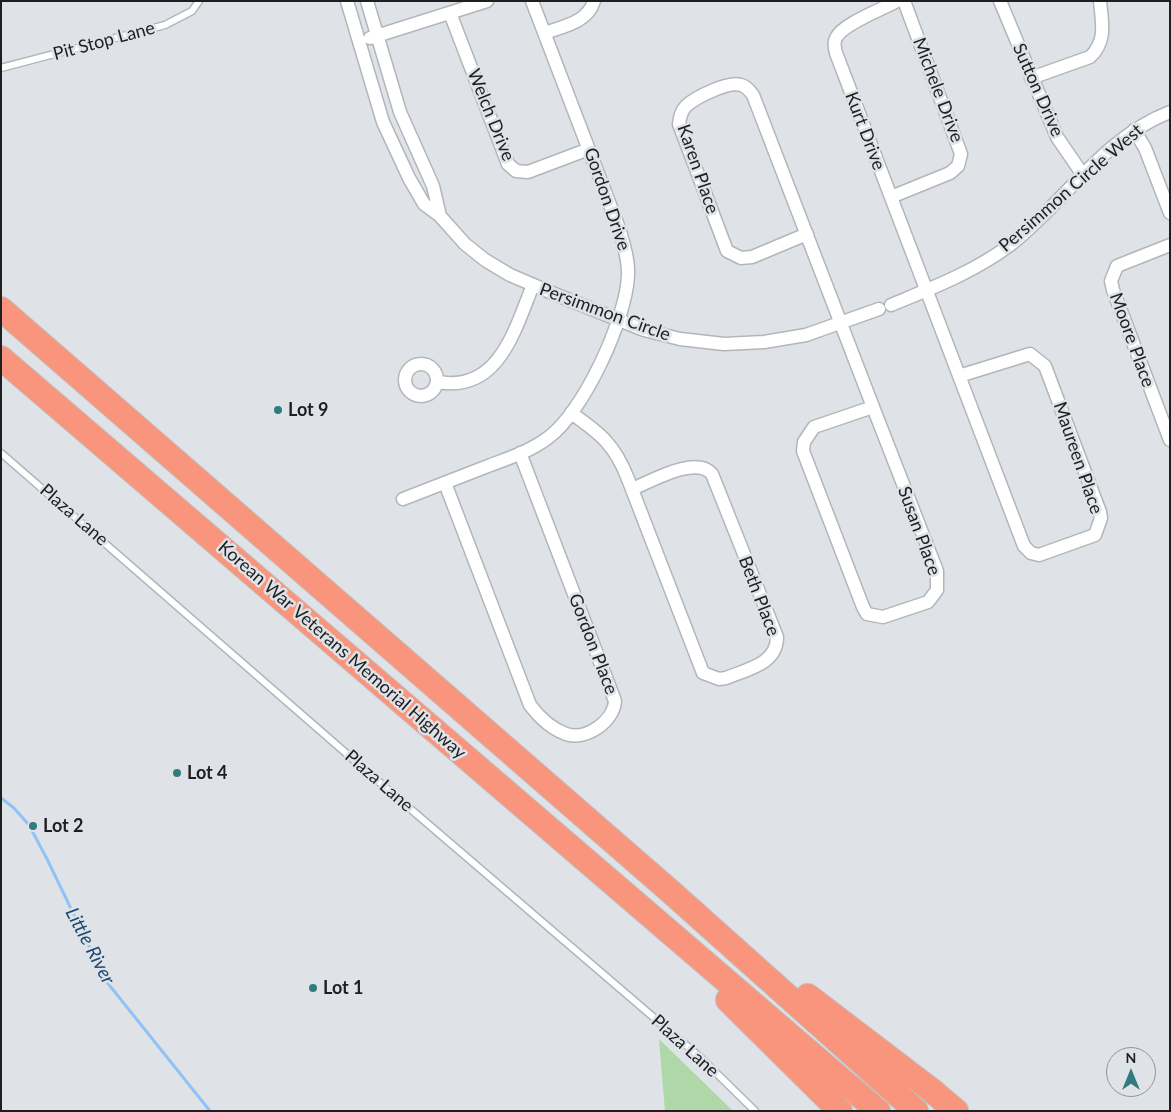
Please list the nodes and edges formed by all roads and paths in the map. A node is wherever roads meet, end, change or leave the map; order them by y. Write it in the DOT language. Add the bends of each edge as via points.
graph roads {
  1 [pos="199,1"];
  2 [pos="347,1"];
  3 [pos="367,1"];
  4 [pos="487,1"];
  5 [pos="532,1"];
  6 [pos="594,1"];
  7 [pos="897,1"];
  8 [pos="904,1"];
  9 [pos="1000,1"];
  10 [pos="1100,1"];
  11 [pos="450,13"];
  12 [pos="545,33"];
  13 [pos="377,36"];
  14 [pos="359,41"];
  15 [pos="1,68"];
  16 [pos="1031,78"];
  17 [pos="1170,112"];
  18 [pos="406,126"];
  19 [pos="1134,130"];
  20 [pos="391,137"];
  21 [pos="589,149"];
  22 [pos="1083,175"];
  23 [pos="891,197"];
  24 [pos="1170,213"];
  25 [pos="440,216"];
  26 [pos="807,234"];
  27 [pos="1170,245"];
  28 [pos="533,285"];
  29 [pos="927,290"];
  30 [pos="885,307"];
  31 [pos="1,310"];
  32 [pos="619,320"];
  33 [pos="840,323"];
  34 [pos="1,358"];
  35 [pos="959,376"];
  36 [pos="438,382"];
  37 [pos="873,407"];
  38 [pos="571,413"];
  39 [pos="1170,440"];
  40 [pos="1,453"];
  41 [pos="520,453"];
  42 [pos="445,483"];
  43 [pos="632,489"];
  44 [pos="403,499"];
  45 [pos="671,892"];
  46 [pos="682,942"];
  47 [pos="755,1111"];
  48 [pos="840,1111"];
  49 [pos="878,1111"];
  50 [pos="916,1111"];
  51 [pos="956,1111"];
  1 -- 15 [label="lane, Pit Stop Lane" via="192,11 164,25"];
  2 -- 14 [label="street, Persimmon Circle"];
  3 -- 13 [label="street, Persimmon Circle"];
  4 -- 11 [label="street"];
  5 -- 12 [label="street, Gordon Drive"];
  6 -- 12 [label="street" via="584,18"];
  7 -- 23 [label="street, Kurt Drive" via="843,29 834,44"];
  8 -- 23 [label="street, Michele Drive" via="962,154 958,166 950,173"];
  9 -- 16 [label="street, Sutton Drive"];
  10 -- 16 [label="street" via="1103,35 1096,52"];
  11 -- 13 [label="street"];
  11 -- 21 [label="street, Welch Drive" via="508,164 516,172 528,172"];
  12 -- 21 [label="street, Gordon Drive"];
  13 -- 14 [label="street"];
  13 -- 18 [label="street, Persimmon Circle"];
  14 -- 20 [label="street, Persimmon Circle" via="383,122"];
  16 -- 22 [label="street, Sutton Drive" via="1057,137"];
  17 -- 19 [label="street, Persimmon Circle West"];
  18 -- 20 [label="street" via="400,135"];
  18 -- 25 [label="street, Persimmon Circle" via="433,186"];
  19 -- 22 [label="street, Persimmon Circle West"];
  19 -- 24 [label="street" via="1145,148"];
  20 -- 25 [label="street, Persimmon Circle" via="424,204"];
  21 -- 32 [label="street, Gordon Drive" via="620,231 628,263"];
  22 -- 29 [label="street, Persimmon Circle West" via="1010,244 976,267"];
  23 -- 29 [label="street, Kurt Drive"];
  25 -- 28 [label="street, Persimmon Circle" via="465,244 485,260"];
  26 -- 26 [label="street, Karen Place" via="752,258 741,258 727,251 679,124 680,114 686,106 722,86 741,85 754,95"];
  26 -- 33 [label="street, Karen Place"];
  27 -- 39 [label="street, Moore Place" via="1118,266 1111,281"];
  28 -- 32 [label="street, Persimmon Circle"];
  28 -- 36 [label="street" via="508,346 494,364 467,383"];
  29 -- 30 [label="street, Persimmon Circle West"];
  29 -- 35 [label="street, Maureen Place"];
  30 -- 33 [label="street, Persimmon Circle"];
  31 -- 45 [label="highway, Korean War Veterans Memorial Highway"];
  32 -- 33 [label="street, Persimmon Circle" via="680,339 724,344 806,335"];
  32 -- 38 [label="street, Gordon Drive" via="596,371"];
  33 -- 37 [label="street, Karen Place"];
  34 -- 46 [label="highway, Korean War Veterans Memorial Highway"];
  35 -- 35 [label="street, Maureen Place" via="1023,355 1030,354 1041,362 1100,512 1095,535 1040,554 1031,553 1024,546"];
  37 -- 37 [label="street, Susan Place" via="938,579 936,590 928,602 883,617 867,614 863,607 803,451 804,442 814,427"];
  38 -- 41 [label="street, Gordon Drive" via="550,436"];
  38 -- 43 [label="street, Beth Place" via="599,432 610,444 621,460"];
  40 -- 47 [label="lane, Plaza Lane" via="701,1058"];
  41 -- 42 [label="street, Gordon Drive"];
  41 -- 42 [label="street, Gordon Place" via="615,702 613,715 606,722 581,735 565,734 538,716 530,705"];
  42 -- 44 [label="street, Gordon Drive"];
  43 -- 43 [label="street, Beth Place" via="704,673 719,679 726,678 769,660 775,652 777,637 712,474 701,466 690,466"];
  45 -- 50 [label="highway, Korean War Veterans Memorial Highway"];
  45 -- 51 [label="highway, Korean War Veterans Memorial Highway"];
  46 -- 48 [label="highway, Korean War Veterans Memorial Highway" via="700,972"];
  46 -- 49 [label="highway, Korean War Veterans Memorial Highway"];
}
